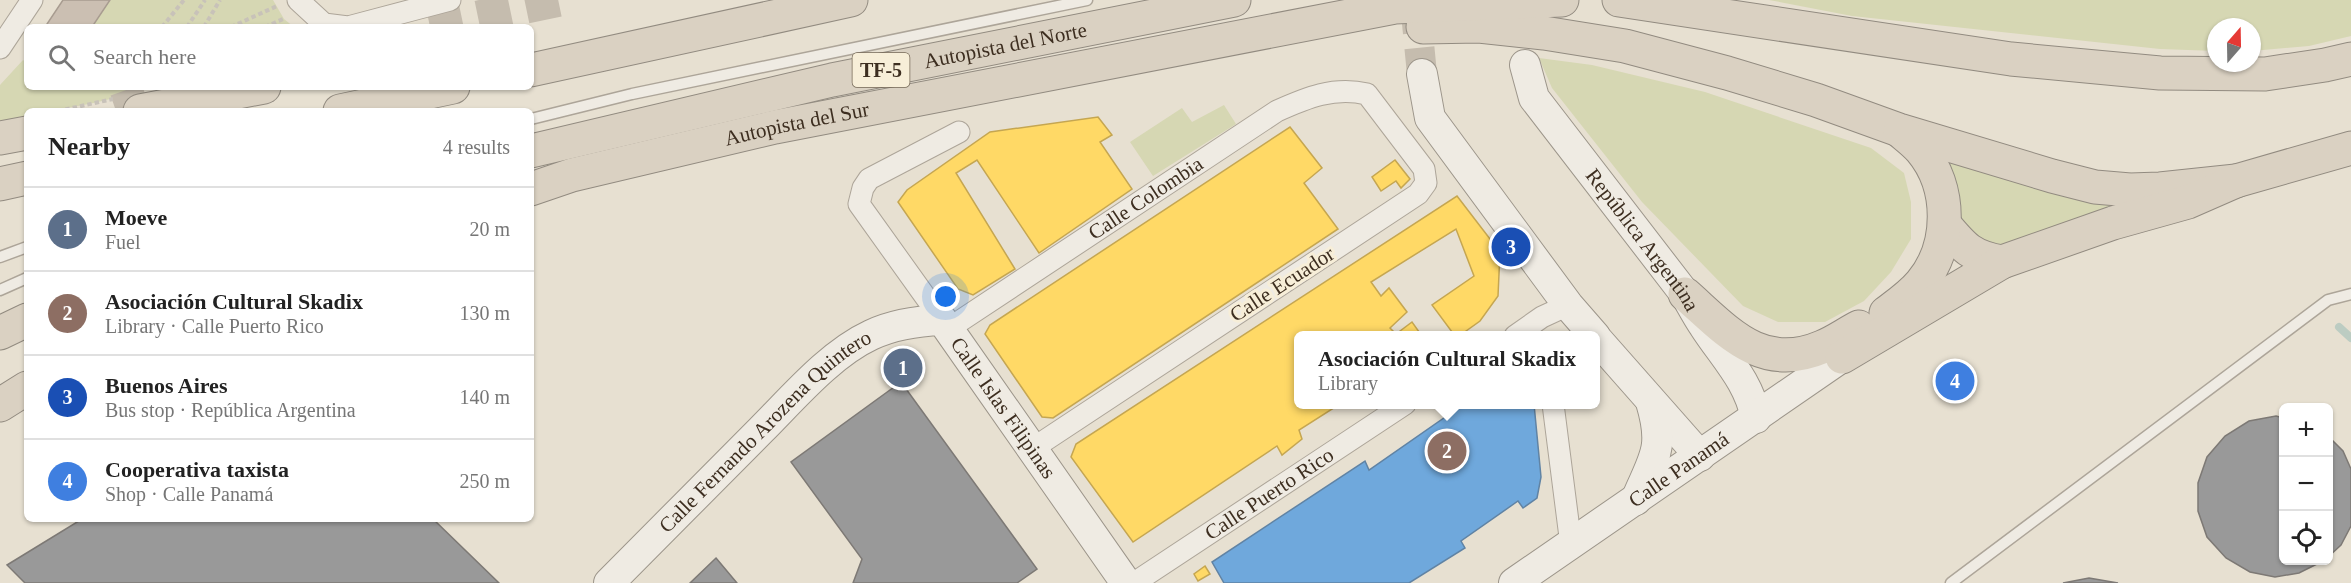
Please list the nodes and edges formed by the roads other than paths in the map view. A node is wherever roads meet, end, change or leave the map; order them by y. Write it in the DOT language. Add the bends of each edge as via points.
graph roads {
  1 [pos="32,0"];
  2 [pos="298,0"];
  3 [pos="450,0"];
  4 [pos="851,0"];
  5 [pos="1087,0"];
  6 [pos="1234,0"];
  7 [pos="1347,0"];
  8 [pos="1562,0"];
  9 [pos="1619,0"];
  10 [pos="421,4"];
  11 [pos="324,24"];
  12 [pos="358,24"];
  13 [pos="1244,34"];
  14 [pos="0,48"];
  15 [pos="2351,59"];
  16 [pos="1525,65"];
  17 [pos="541,66"];
  18 [pos="1422,74"];
  19 [pos="237,90"];
  20 [pos="439,90"];
  21 [pos="1353,90"];
  22 [pos="138,101"];
  23 [pos="354,108"];
  24 [pos="534,118"];
  25 [pos="1899,130"];
  26 [pos="959,132"];
  27 [pos="24,134"];
  28 [pos="0,138"];
  29 [pos="2351,148"];
  30 [pos="534,150"];
  31 [pos="572,175"];
  32 [pos="24,179"];
  33 [pos="534,180"];
  34 [pos="2236,181"];
  35 [pos="0,184"];
  36 [pos="534,188"];
  37 [pos="1945,225"];
  38 [pos="24,248"];
  39 [pos="0,257"];
  40 [pos="2002,262"];
  41 [pos="24,279"];
  42 [pos="0,290"];
  43 [pos="1685,294"];
  44 [pos="2351,294"];
  45 [pos="1882,315"];
  46 [pos="1552,319"];
  47 [pos="24,321"];
  48 [pos="945,324"];
  49 [pos="1526,331"];
  50 [pos="1582,331"];
  51 [pos="0,333"];
  52 [pos="1600,342"];
  53 [pos="1842,357"];
  54 [pos="24,390"];
  55 [pos="1650,399"];
  56 [pos="0,405"];
  57 [pos="1399,409"];
  58 [pos="1554,409"];
  59 [pos="1756,418"];
  60 [pos="1032,449"];
  61 [pos="1700,456"];
  62 [pos="1636,500"];
  63 [pos="1571,544"];
  64 [pos="609,583"];
  65 [pos="1126,583"];
  66 [pos="1134,583"];
  67 [pos="1514,583"];
  68 [pos="1951,583"];
  1 -- 14 [label="street"];
  2 -- 11 [label="street"];
  3 -- 10 [label="street"];
  4 -- 17 [label="highway"];
  5 -- 24 [label="lane" via="632,94"];
  6 -- 30 [label="highway, Autopista del Norte / TF-5" via="831,80"];
  7 -- 13 [label="highway" via="1307,6"];
  8 -- 13 [label="highway" via="1395,7"];
  9 -- 15 [label="highway" via="2011,59 2160,73 2265,74"];
  10 -- 12 [label="street"];
  13 -- 25 [label="highway" via="1315,37 1432,26 1544,33 1625,46 1727,73"];
  13 -- 31 [label="highway, Autopista del Sur" via="775,127"];
  16 -- 43 [label="street, República Argentina" via="1534,98"];
  18 -- 46 [label="street" via="1430,118"];
  19 -- 22 [label="highway"];
  20 -- 23 [label="highway"];
  21 -- 48 [label="street, Calle Colombia" via="1309,96 1277,111"];
  21 -- 60 [label="street, Calle Ecuador" via="1366,94 1424,169 1426,183 1418,194"];
  25 -- 34 [label="highway" via="2095,187 2160,189"];
  25 -- 37 [label="highway" via="1921,150 1933,169 1943,200"];
  26 -- 48 [label="street, Calle Islas Filipinas" via="869,179 860,204"];
  27 -- 28 [label="highway"];
  29 -- 34 [label="highway"];
  31 -- 33 [label="highway"];
  31 -- 36 [label="highway, Autopista del Sur"];
  32 -- 35 [label="highway"];
  34 -- 40 [label="highway" via="2188,202 2113,223"];
  37 -- 40 [label="highway" via="1961,245 1982,259"];
  37 -- 45 [label="highway" via="1922,283"];
  38 -- 39 [label="lane"];
  40 -- 53 [label="highway"];
  41 -- 42 [label="lane"];
  43 -- 45 [label="highway" via="1746,346 1770,355 1794,356 1823,347"];
  43 -- 59 [label="street, República Argentina" via="1742,378"];
  44 -- 68 [label="lane" via="2328,300"];
  45 -- 53 [label="highway"];
  46 -- 49 [label="street"];
  46 -- 50 [label="street"];
  47 -- 51 [label="highway"];
  48 -- 60 [label="street, Calle Islas Filipinas"];
  48 -- 64 [label="street, Calle Fernando Arozena Quintero" via="918,321 895,326 847,349 809,381"];
  52 -- 55 [label="street"];
  53 -- 59 [label="street, Calle Panamá"];
  54 -- 56 [label="highway"];
  55 -- 61 [label="street"];
  55 -- 62 [label="street" via="1659,433 1657,455"];
  57 -- 66 [label="street, Calle Puerto Rico"];
  58 -- 63 [label="street"];
  59 -- 61 [label="street, Calle Panamá"];
  60 -- 65 [label="street, Calle Islas Filipinas"];
  61 -- 62 [label="street, Calle Panamá"];
  62 -- 63 [label="street, Calle Panamá"];
  63 -- 67 [label="street, Calle Panamá"];
}
